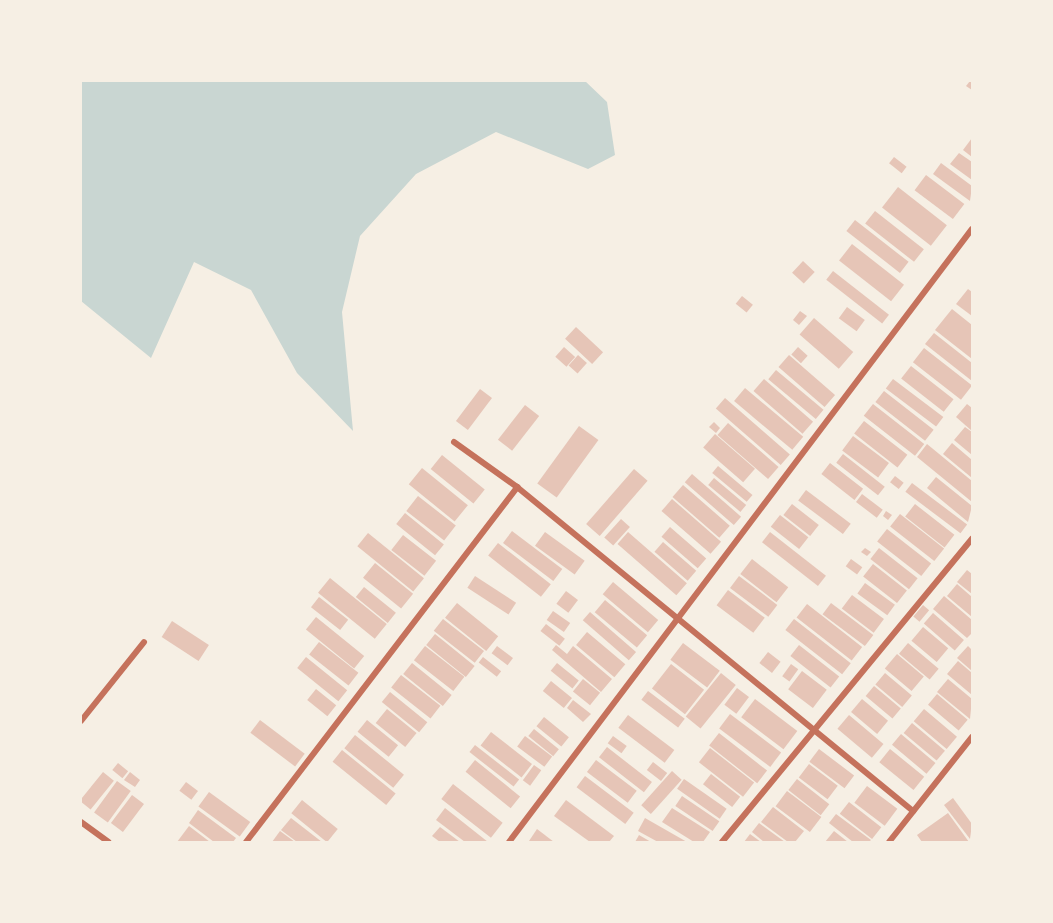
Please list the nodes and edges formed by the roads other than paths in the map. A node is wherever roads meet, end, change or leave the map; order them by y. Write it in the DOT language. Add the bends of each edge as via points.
graph roads {
  1 [pos="972,229"];
  2 [pos="969,238"];
  3 [pos="454,442"];
  4 [pos="517,487"];
  5 [pos="972,539"];
  6 [pos="676,617"];
  7 [pos="144,642"];
  8 [pos="81,722"];
  9 [pos="814,730"];
  10 [pos="972,737"];
  11 [pos="914,811"];
  12 [pos="81,822"];
  13 [pos="109,842"];
  14 [pos="246,842"];
  15 [pos="509,842"];
  16 [pos="722,842"];
  17 [pos="889,842"];
  1 -- 2 [label="street"];
  2 -- 6 [label="street"];
  3 -- 4 [label="street"];
  4 -- 6 [label="street"];
  4 -- 14 [label="street"];
  5 -- 9 [label="street"];
  6 -- 9 [label="street"];
  6 -- 15 [label="street"];
  7 -- 8 [label="street"];
  9 -- 11 [label="street"];
  9 -- 16 [label="street"];
  10 -- 11 [label="street"];
  11 -- 17 [label="street"];
  12 -- 13 [label="street"];
}
